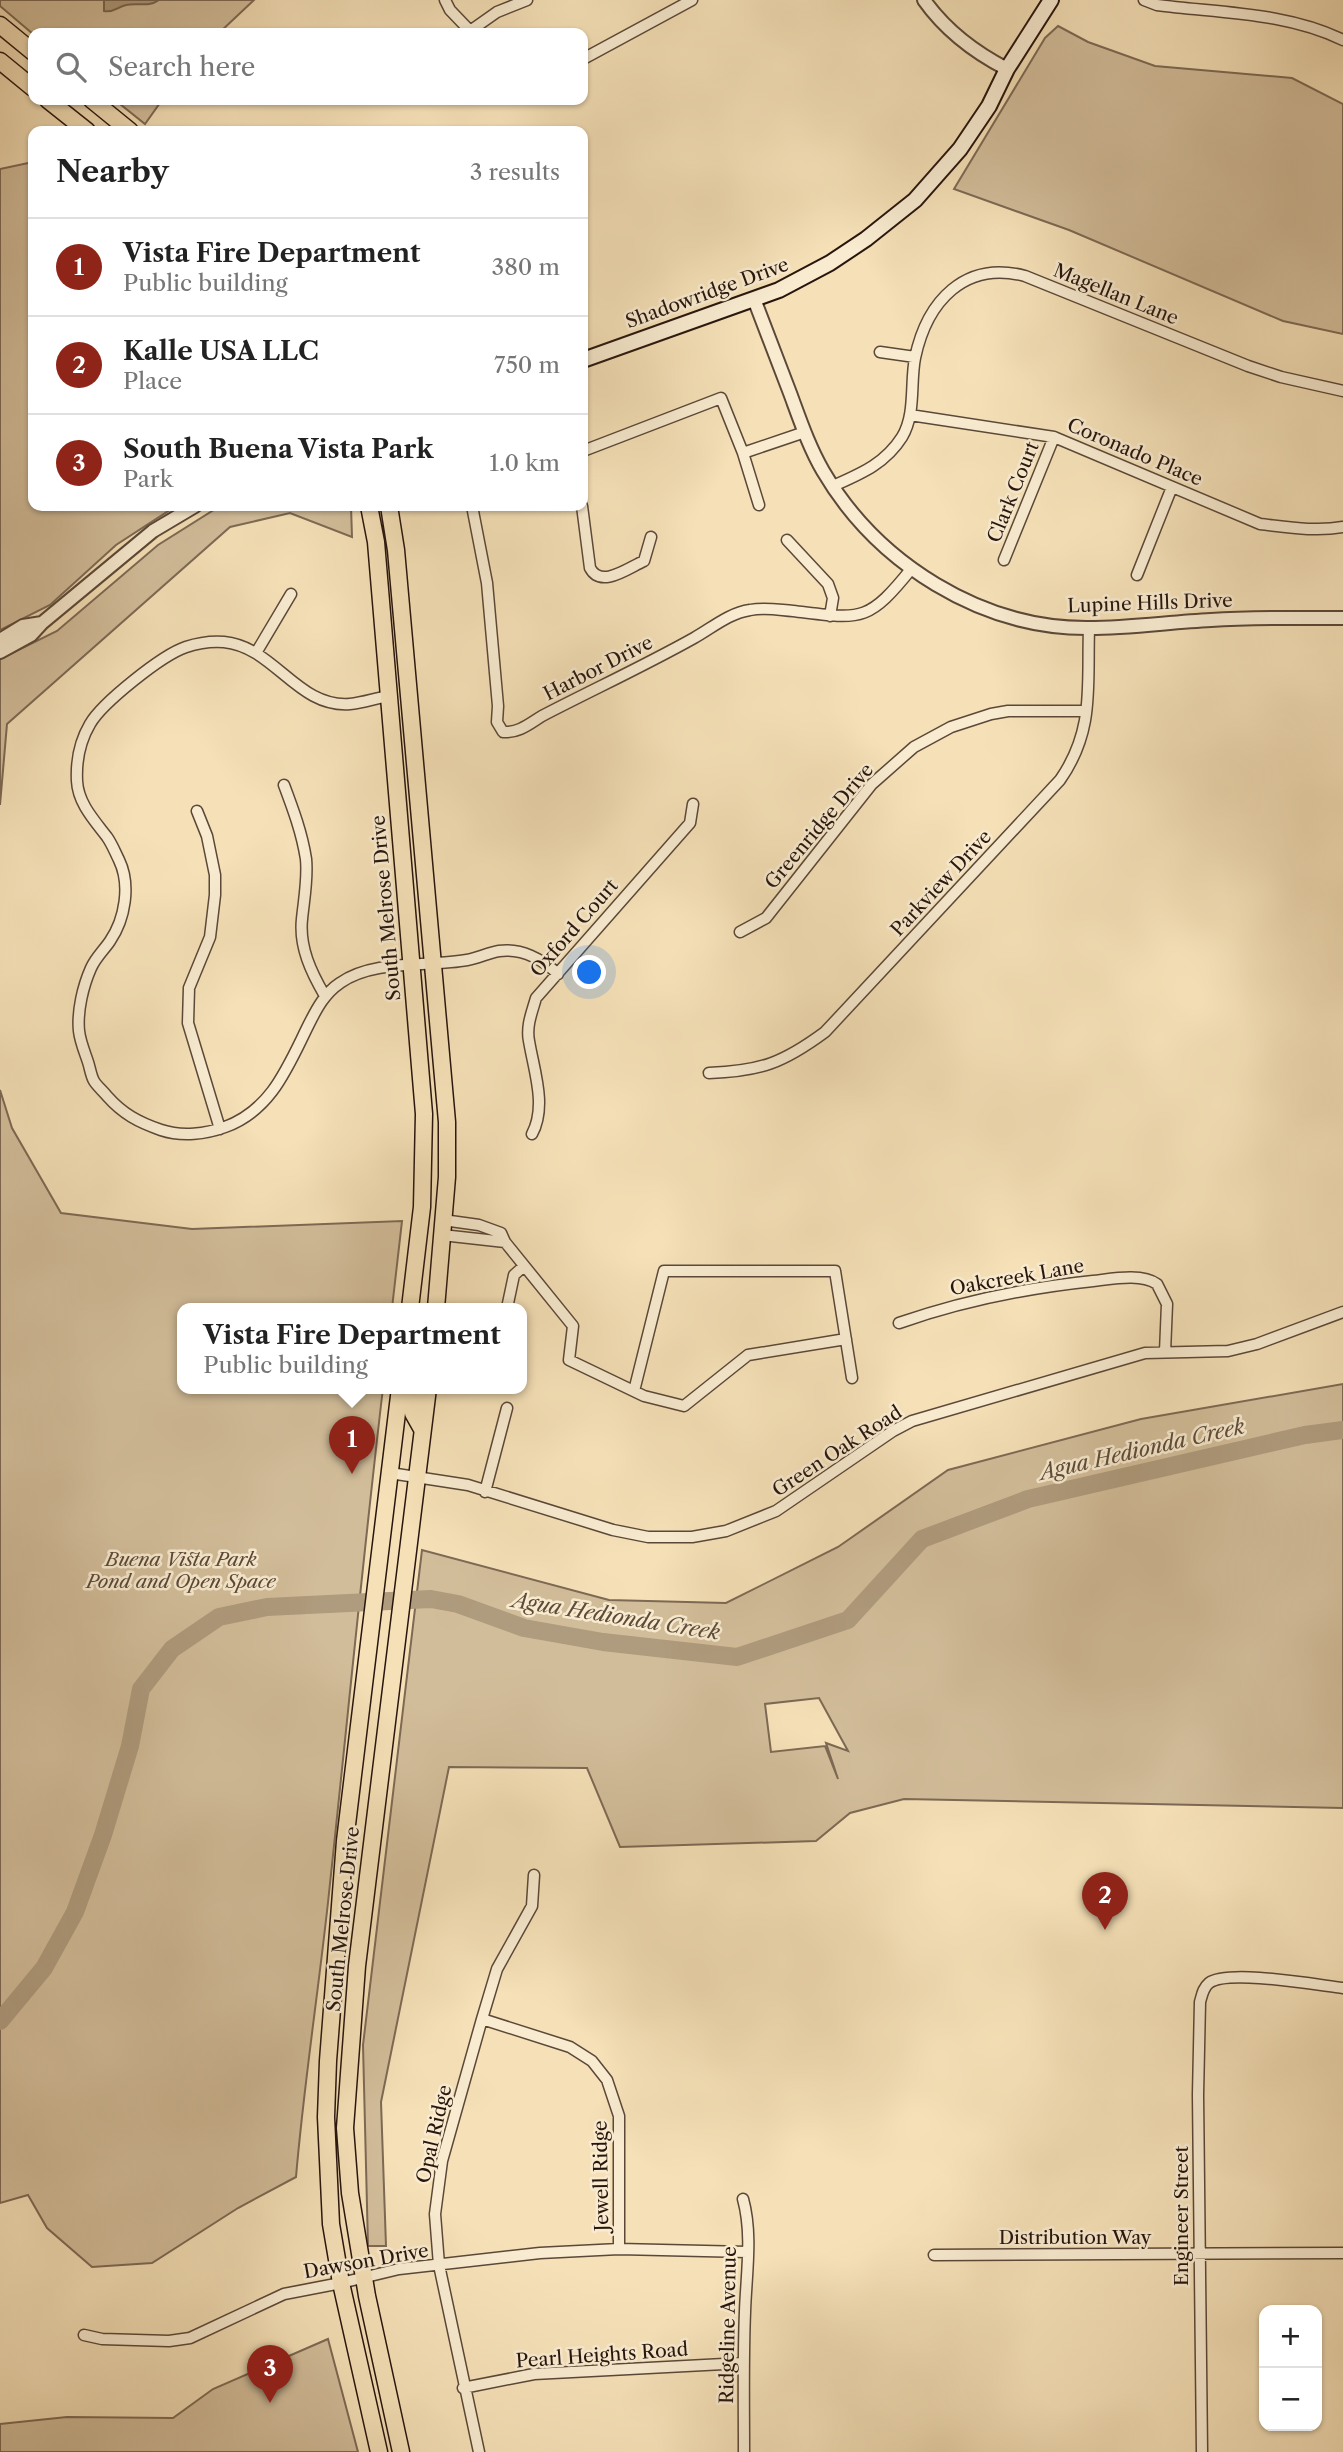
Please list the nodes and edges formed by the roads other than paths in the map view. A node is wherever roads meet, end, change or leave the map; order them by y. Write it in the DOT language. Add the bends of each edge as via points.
graph roads {
  1 [pos="445,0"];
  2 [pos="527,0"];
  3 [pos="692,0"];
  4 [pos="924,0"];
  5 [pos="1051,0"];
  6 [pos="1144,0"];
  7 [pos="1190,5"];
  8 [pos="0,25"];
  9 [pos="467,28"];
  10 [pos="476,28"];
  11 [pos="1343,40"];
  12 [pos="28,48"];
  13 [pos="588,56"];
  14 [pos="0,61"];
  15 [pos="1007,69"];
  16 [pos="28,84"];
  17 [pos="54,105"];
  18 [pos="98,105"];
  19 [pos="81,126"];
  20 [pos="124,126"];
  21 [pos="754,299"];
  22 [pos="880,352"];
  23 [pos="588,357"];
  24 [pos="915,357"];
  25 [pos="1343,391"];
  26 [pos="910,415"];
  27 [pos="805,432"];
  28 [pos="1054,437"];
  29 [pos="588,449"];
  30 [pos="743,453"];
  31 [pos="833,486"];
  32 [pos="1172,487"];
  33 [pos="759,505"];
  34 [pos="187,511"];
  35 [pos="370,511"];
  36 [pos="390,511"];
  37 [pos="473,511"];
  38 [pos="583,511"];
  39 [pos="1343,527"];
  40 [pos="651,537"];
  41 [pos="787,540"];
  42 [pos="1004,560"];
  43 [pos="912,568"];
  44 [pos="1137,575"];
  45 [pos="291,594"];
  46 [pos="830,616"];
  47 [pos="1343,618"];
  48 [pos="42,623"];
  49 [pos="1089,628"];
  50 [pos="0,640"];
  51 [pos="0,652"];
  52 [pos="256,653"];
  53 [pos="389,696"];
  54 [pos="1086,711"];
  55 [pos="284,785"];
  56 [pos="693,804"];
  57 [pos="197,811"];
  58 [pos="740,932"];
  59 [pos="434,962"];
  60 [pos="412,964"];
  61 [pos="558,974"];
  62 [pos="325,996"];
  63 [pos="709,1073"];
  64 [pos="220,1129"];
  65 [pos="532,1134"];
  66 [pos="443,1228"];
  67 [pos="524,1266"];
  68 [pos="411,1303"];
  69 [pos="436,1303"];
  70 [pos="508,1303"];
  71 [pos="1343,1312"];
  72 [pos="899,1323"];
  73 [pos="846,1339"];
  74 [pos="1165,1352"];
  75 [pos="852,1377"];
  76 [pos="634,1391"];
  77 [pos="399,1394"];
  78 [pos="414,1394"];
  79 [pos="427,1394"];
  80 [pos="507,1408"];
  81 [pos="422,1429"];
  82 [pos="390,1473"];
  83 [pos="417,1476"];
  84 [pos="485,1492"];
  85 [pos="534,1874"];
  86 [pos="1343,1988"];
  87 [pos="482,2019"];
  88 [pos="743,2199"];
  89 [pos="619,2249"];
  90 [pos="747,2252"];
  91 [pos="1343,2253"];
  92 [pos="1199,2254"];
  93 [pos="933,2255"];
  94 [pos="439,2265"];
  95 [pos="364,2278"];
  96 [pos="341,2283"];
  97 [pos="84,2336"];
  98 [pos="743,2363"];
  99 [pos="463,2388"];
  100 [pos="379,2452"];
  101 [pos="401,2452"];
  102 [pos="479,2452"];
  103 [pos="744,2452"];
  104 [pos="1202,2452"];
  1 -- 9 [label="street"];
  2 -- 10 [label="street" via="497,12"];
  3 -- 13 [label="street"];
  4 -- 15 [label="street" via="958,37"];
  5 -- 15 [label="main road, Shadowridge Drive"];
  6 -- 7 [label="street" via="1157,5"];
  7 -- 11 [label="street" via="1285,20"];
  8 -- 12 [label="main road"];
  14 -- 16 [label="main road"];
  15 -- 21 [label="main road, Shadowridge Drive" via="960,149 915,200 830,263"];
  17 -- 19 [label="main road"];
  18 -- 20 [label="main road"];
  21 -- 23 [label="main road, Shadowridge Drive"];
  21 -- 27 [label="street, Lupine Hills Drive"];
  22 -- 24 [label="street"];
  24 -- 25 [label="street, Magellan Lane" via="936,306 949,290 981,273 1009,272 1248,366"];
  24 -- 26 [label="street, Magellan Lane"];
  26 -- 28 [label="street, Coronado Place"];
  26 -- 31 [label="street, Magellan Lane" via="904,435 874,468"];
  27 -- 30 [label="street"];
  27 -- 31 [label="street, Lupine Hills Drive"];
  28 -- 32 [label="street, Coronado Place"];
  28 -- 42 [label="street, Clark Court"];
  29 -- 30 [label="street" via="721,398"];
  30 -- 33 [label="street"];
  31 -- 43 [label="street, Lupine Hills Drive" via="861,525"];
  32 -- 39 [label="street, Coronado Place" via="1260,524"];
  32 -- 44 [label="street"];
  34 -- 48 [label="street" via="153,531"];
  35 -- 53 [label="main road, South Melrose Drive"];
  36 -- 59 [label="main road"];
  37 -- 46 [label="street, Harbor Drive" via="487,583 497,722 503,732 522,729 747,610"];
  38 -- 40 [label="street" via="590,568 599,577 607,578 644,561"];
  41 -- 46 [label="street" via="828,584 833,598"];
  43 -- 46 [label="street, Harbor Drive" via="886,600 866,614"];
  43 -- 49 [label="street, Lupine Hills Drive" via="942,588 1002,615"];
  45 -- 52 [label="street"];
  47 -- 49 [label="street, Lupine Hills Drive"];
  48 -- 50 [label="street" via="23,626"];
  48 -- 51 [label="street" via="31,635"];
  49 -- 54 [label="street, Parkview Drive"];
  52 -- 53 [label="street" via="299,688 335,703"];
  52 -- 64 [label="street" via="225,642 203,643 163,659 90,722 79,748 77,784 90,818 109,839 127,887 119,921 90,969 80,1005 79,1032 95,1082 120,1111 137,1121 188,1134"];
  53 -- 60 [label="main road, South Melrose Drive"];
  54 -- 58 [label="street, Greenridge Drive" via="990,714 951,727 914,747 872,784 766,918"];
  54 -- 63 [label="street, Parkview Drive" via="1080,745 1060,780 825,1032 772,1064 746,1072"];
  55 -- 62 [label="street" via="299,823 306,860 303,945"];
  56 -- 61 [label="street, Oxford Court" via="690,823"];
  57 -- 64 [label="street" via="208,836 215,895 210,937 189,988 188,1023"];
  59 -- 60 [label="street"];
  59 -- 61 [label="street" via="468,960 501,951 527,953"];
  59 -- 66 [label="main road" via="447,1122"];
  60 -- 62 [label="street" via="349,977"];
  60 -- 68 [label="main road, South Melrose Drive" via="425,1162"];
  61 -- 65 [label="street, Oxford Court" via="536,998 529,1023 539,1107"];
  62 -- 64 [label="street" via="281,1081 262,1105"];
  66 -- 67 [label="street" via="505,1242"];
  66 -- 69 [label="main road"];
  67 -- 70 [label="street" via="514,1275"];
  67 -- 76 [label="street" via="573,1326 569,1360"];
  71 -- 74 [label="street, Green Oak Road" via="1228,1351"];
  72 -- 74 [label="street, Oakcreek Lane" via="981,1298 1045,1286 1143,1279 1157,1284 1167,1304"];
  73 -- 75 [label="street"];
  73 -- 76 [label="street" via="748,1355 684,1406"];
  73 -- 76 [label="street" via="835,1271 664,1271"];
  74 -- 84 [label="street, Green Oak Road" via="1145,1353 912,1421 776,1511 726,1531 648,1536"];
  77 -- 82 [label="main road, South Melrose Drive"];
  78 -- 81 [label="main road" via="413,1413"];
  79 -- 81 [label="main road, South Melrose Drive"];
  80 -- 84 [label="street"];
  81 -- 83 [label="main road, South Melrose Drive"];
  82 -- 83 [label="street, Green Oak Road"];
  82 -- 96 [label="main road, South Melrose Drive" via="345,1841 328,2062 331,2224"];
  83 -- 84 [label="street, Green Oak Road"];
  83 -- 95 [label="main road, South Melrose Drive" via="357,1966 345,2128"];
  85 -- 87 [label="street, Opal Ridge" via="532,1906 497,1969"];
  86 -- 92 [label="street, Engineer Street" via="1238,1976 1210,1982 1204,1989 1199,2019"];
  87 -- 89 [label="street, Jewell Ridge" via="570,2047 592,2061 607,2080 619,2116"];
  87 -- 94 [label="street, Opal Ridge" via="442,2161 436,2214"];
  88 -- 90 [label="street, Ridgeline Avenue"];
  89 -- 90 [label="street, Dawson Drive"];
  89 -- 94 [label="street, Dawson Drive"];
  90 -- 98 [label="street, Ridgeline Avenue"];
  91 -- 92 [label="street, Distribution Way"];
  92 -- 93 [label="street, Distribution Way"];
  92 -- 104 [label="street, Engineer Street"];
  94 -- 95 [label="street, Dawson Drive"];
  94 -- 99 [label="street, Opal Ridge"];
  95 -- 96 [label="street, Dawson Drive"];
  95 -- 101 [label="main road, South Melrose Drive"];
  96 -- 97 [label="street, Dawson Drive" via="284,2294 190,2338"];
  96 -- 100 [label="main road, South Melrose Drive"];
  98 -- 99 [label="street, Pearl Heights Road" via="534,2374"];
  98 -- 103 [label="street, Ridgeline Avenue"];
  99 -- 102 [label="street, Opal Ridge"];
}
